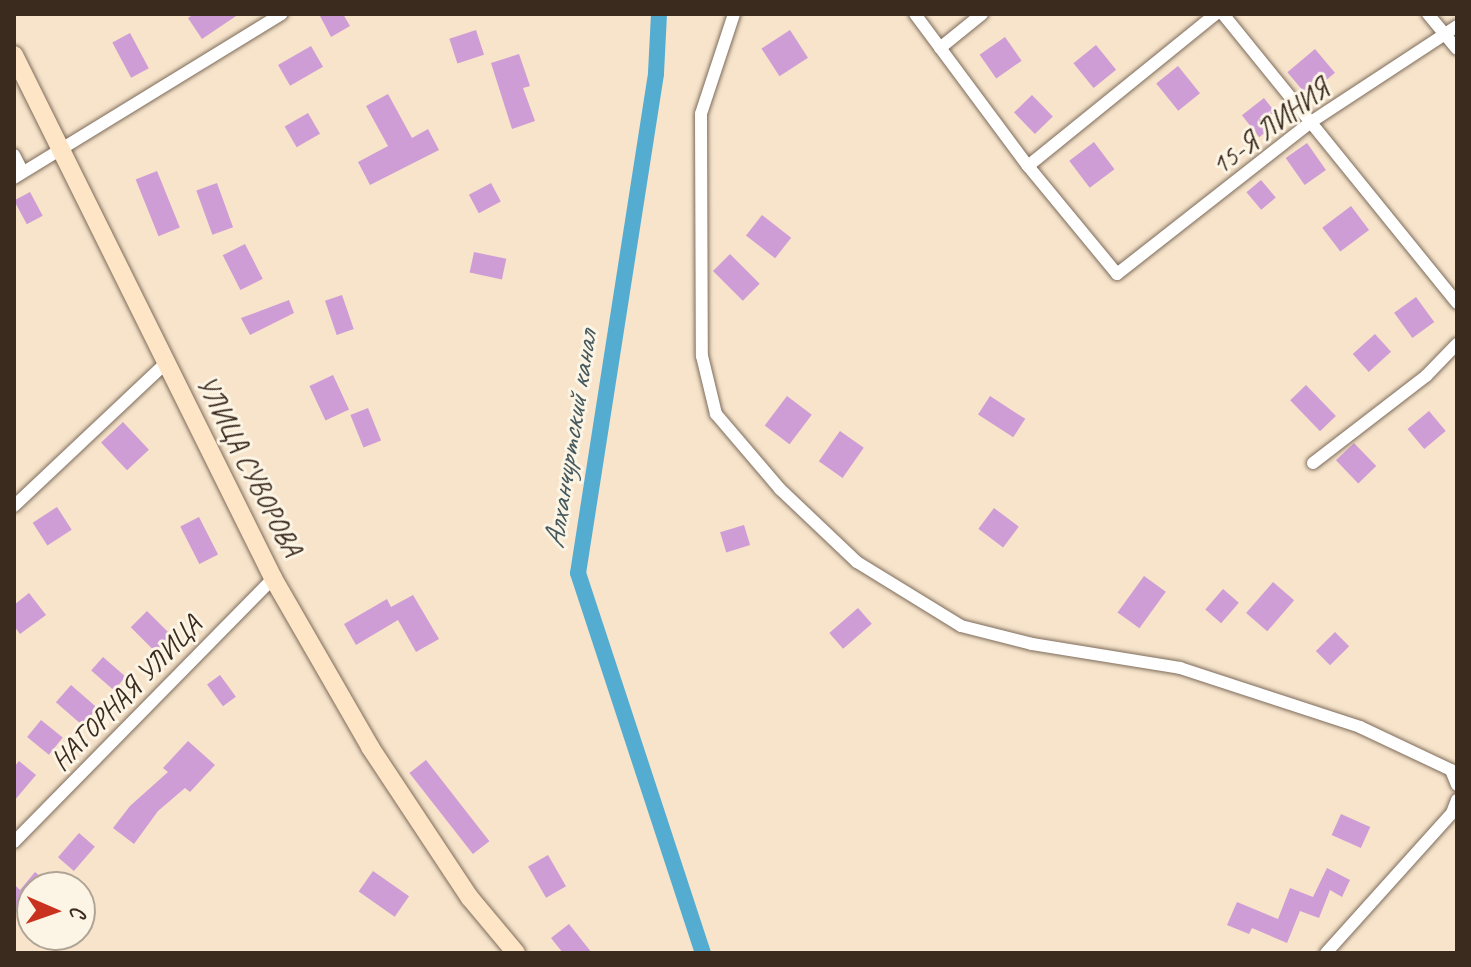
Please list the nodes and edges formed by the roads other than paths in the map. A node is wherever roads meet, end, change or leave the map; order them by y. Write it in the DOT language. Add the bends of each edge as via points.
graph roads {
  1 [pos="282,14"];
  2 [pos="734,14"];
  3 [pos="915,14"];
  4 [pos="982,14"];
  5 [pos="1216,14"];
  6 [pos="1223,14"];
  7 [pos="1428,14"];
  8 [pos="1457,26"];
  9 [pos="1446,35"];
  10 [pos="940,48"];
  11 [pos="1457,49"];
  12 [pos="14,55"];
  13 [pos="1311,122"];
  14 [pos="60,147"];
  15 [pos="14,155"];
  16 [pos="1028,166"];
  17 [pos="18,175"];
  18 [pos="1457,303"];
  19 [pos="1457,344"];
  20 [pos="166,363"];
  21 [pos="1313,463"];
  22 [pos="14,506"];
  23 [pos="273,578"];
  24 [pos="1457,785"];
  25 [pos="1457,800"];
  26 [pos="1455,811"];
  27 [pos="14,842"];
  28 [pos="516,953"];
  29 [pos="1326,953"];
  1 -- 14 [label="street"];
  2 -- 24 [label="street" via="701,114 702,356 716,414 780,489 857,562 961,626 1032,644 1180,668 1360,727 1451,770"];
  3 -- 10 [label="street"];
  4 -- 10 [label="street"];
  5 -- 16 [label="street"];
  6 -- 13 [label="street"];
  7 -- 9 [label="street"];
  8 -- 9 [label="street, 15-Я ЛИНИЯ"];
  9 -- 11 [label="street"];
  9 -- 13 [label="street, 15-Я ЛИНИЯ"];
  10 -- 16 [label="street"];
  12 -- 14 [label="main road, УЛИЦА СУВОРОВА"];
  13 -- 16 [label="street, 15-Я ЛИНИЯ" via="1117,274"];
  13 -- 18 [label="street"];
  14 -- 17 [label="street"];
  14 -- 20 [label="main road, УЛИЦА СУВОРОВА"];
  15 -- 17 [label="street"];
  19 -- 21 [label="street" via="1426,376"];
  20 -- 22 [label="street"];
  20 -- 23 [label="main road, УЛИЦА СУВОРОВА"];
  23 -- 27 [label="street, НАГОРНАЯ УЛИЦА"];
  23 -- 28 [label="main road, УЛИЦА СУВОРОВА" via="370,747 463,887"];
  25 -- 26 [label="street"];
  26 -- 29 [label="street"];
}
